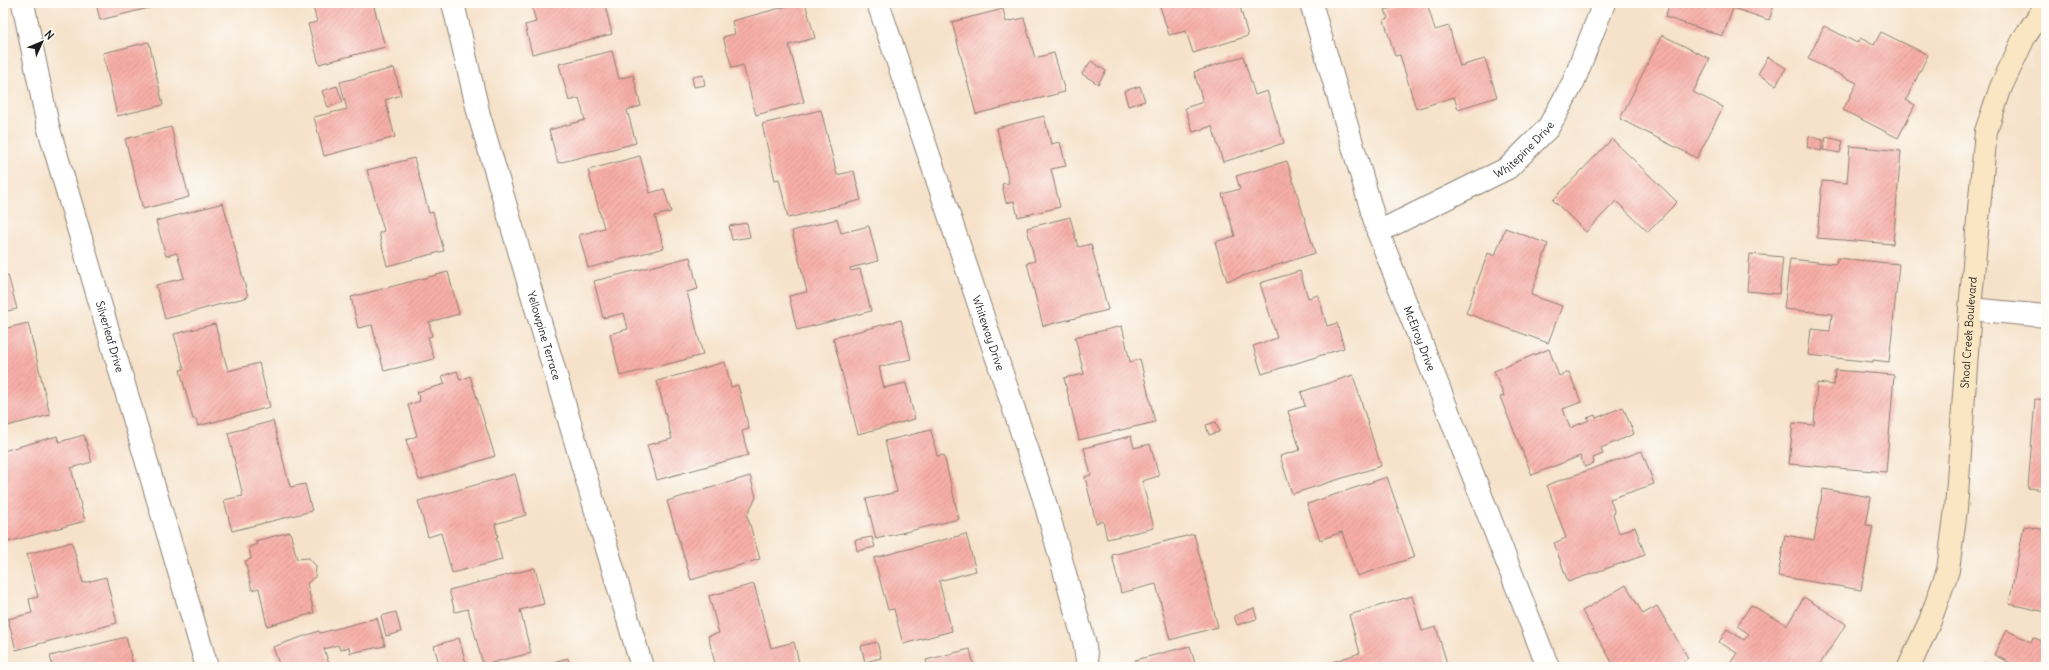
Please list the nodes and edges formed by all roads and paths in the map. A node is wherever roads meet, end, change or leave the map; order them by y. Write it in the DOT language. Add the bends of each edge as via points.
graph roads {
  1 [pos="23,3"];
  2 [pos="453,3"];
  3 [pos="878,3"];
  4 [pos="1311,3"];
  5 [pos="1604,3"];
  6 [pos="2046,5"];
  7 [pos="1378,232"];
  8 [pos="1970,309"];
  9 [pos="2046,316"];
  10 [pos="207,667"];
  11 [pos="642,667"];
  12 [pos="1088,667"];
  13 [pos="1548,667"];
  14 [pos="1909,667"];
  1 -- 10 [label="street, Silverleaf Drive" via="48,126"];
  2 -- 11 [label="street, Yellowpine Terrace" via="479,115"];
  3 -- 12 [label="street, Whiteway Drive" via="1044,499 1084,641"];
  4 -- 7 [label="street, McElroy Drive"];
  5 -- 7 [label="street, Whitepine Drive" via="1573,83 1548,128 1508,168"];
  6 -- 8 [label="street, Shoal Creek Boulevard" via="2024,38 2001,87 1986,130"];
  7 -- 13 [label="street, McElroy Drive"];
  8 -- 9 [label="street"];
  8 -- 14 [label="street, Shoal Creek Boulevard" via="1956,509 1948,570 1930,621"];
}
